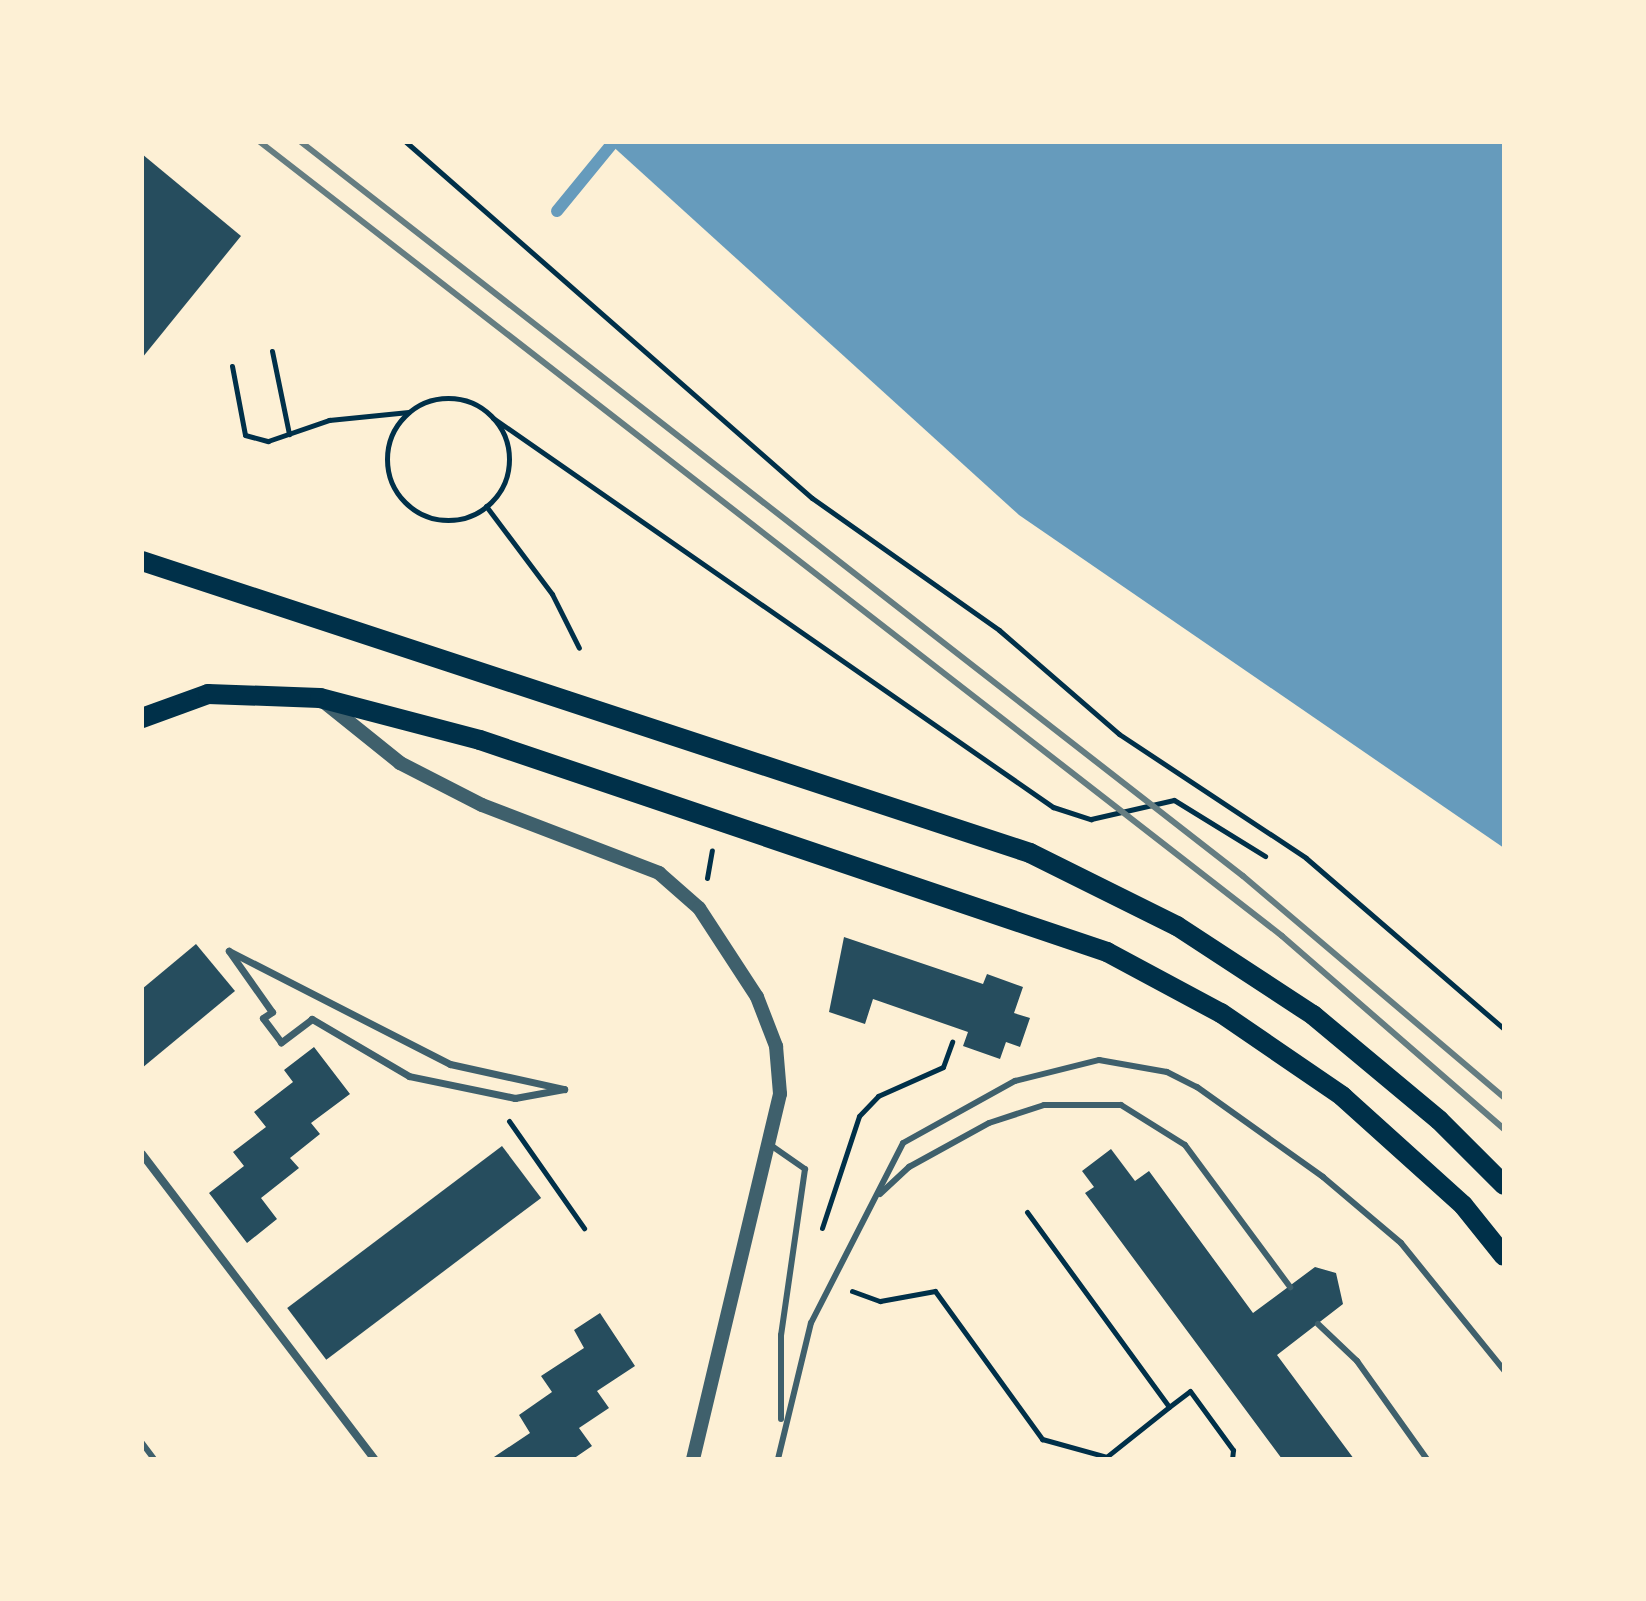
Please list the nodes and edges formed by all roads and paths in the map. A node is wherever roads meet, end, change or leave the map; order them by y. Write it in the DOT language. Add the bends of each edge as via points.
graph roads {
  1 [pos="406,142"];
  2 [pos="272,351"];
  3 [pos="232,366"];
  4 [pos="409,412"];
  5 [pos="493,418"];
  6 [pos="289,434"];
  7 [pos="486,506"];
  8 [pos="142,561"];
  9 [pos="579,648"];
  10 [pos="320,698"];
  11 [pos="142,718"];
  12 [pos="1265,856"];
  13 [pos="1504,1029"];
  14 [pos="952,1042"];
  15 [pos="564,1089"];
  16 [pos="498,1106"];
  17 [pos="769,1144"];
  18 [pos="142,1154"];
  19 [pos="1504,1185"];
  20 [pos="831,1194"];
  21 [pos="880,1194"];
  22 [pos="1027,1212"];
  23 [pos="584,1228"];
  24 [pos="1504,1256"];
  25 [pos="1290,1287"];
  26 [pos="880,1301"];
  27 [pos="1318,1324"];
  28 [pos="1504,1370"];
  29 [pos="1169,1407"];
  30 [pos="782,1424"];
  31 [pos="142,1443"];
  32 [pos="1233,1450"];
  33 [pos="1105,1458"];
  34 [pos="154,1459"];
  35 [pos="374,1459"];
  36 [pos="693,1459"];
  37 [pos="778,1459"];
  38 [pos="1232,1459"];
  39 [pos="1241,1459"];
  40 [pos="1427,1459"];
  1 -- 13 [label="path" via="812,498 999,630 1119,734 1306,858"];
  2 -- 6 [label="path"];
  3 -- 6 [label="path" via="245,435 268,441"];
  4 -- 5 [label="path" via="437,398 457,399"];
  4 -- 6 [label="path" via="329,420"];
  4 -- 7 [label="path" via="391,436 387,456 398,495 431,518 450,520"];
  5 -- 7 [label="path" via="509,454 500,491"];
  5 -- 12 [label="path" via="946,738 1053,807 1091,819 1174,800"];
  7 -- 9 [label="path" via="552,594"];
  8 -- 19 [label="main road" via="1055,865 1177,926 1313,1015 1409,1092"];
  10 -- 11 [label="main road" via="208,694"];
  10 -- 17 [label="street" via="400,763 482,805 659,873 699,908 738,960 776,1046 780,1094"];
  10 -- 24 [label="main road" via="480,740 1107,952 1221,1013 1342,1096 1463,1205"];
  14 -- 20 [label="path" via="943,1067 878,1096 859,1116"];
  15 -- 15 [label="street" via="450,1064 229,951 272,1012 263,1018 281,1042 312,1019 409,1076 515,1098"];
  16 -- 23 [label="path"];
  17 -- 30 [label="lane" via="805,1169 781,1335"];
  17 -- 36 [label="street"];
  18 -- 35 [label="street"];
  21 -- 25 [label="lane" via="909,1167 989,1123 1044,1105 1121,1105 1185,1145"];
  21 -- 28 [label="lane" via="890,1160 912,1135 1015,1081 1099,1060 1167,1072 1253,1124 1401,1243"];
  21 -- 30 [label="lane" via="811,1323"];
  22 -- 29 [label="path"];
  26 -- 33 [label="path" via="935,1291 1042,1439"];
  27 -- 40 [label="lane" via="1357,1361"];
  29 -- 32 [label="path" via="1190,1391"];
  29 -- 33 [label="path"];
  30 -- 37 [label="lane"];
  31 -- 34 [label="lane"];
  32 -- 38 [label="path"];
  32 -- 39 [label="path"];
}
